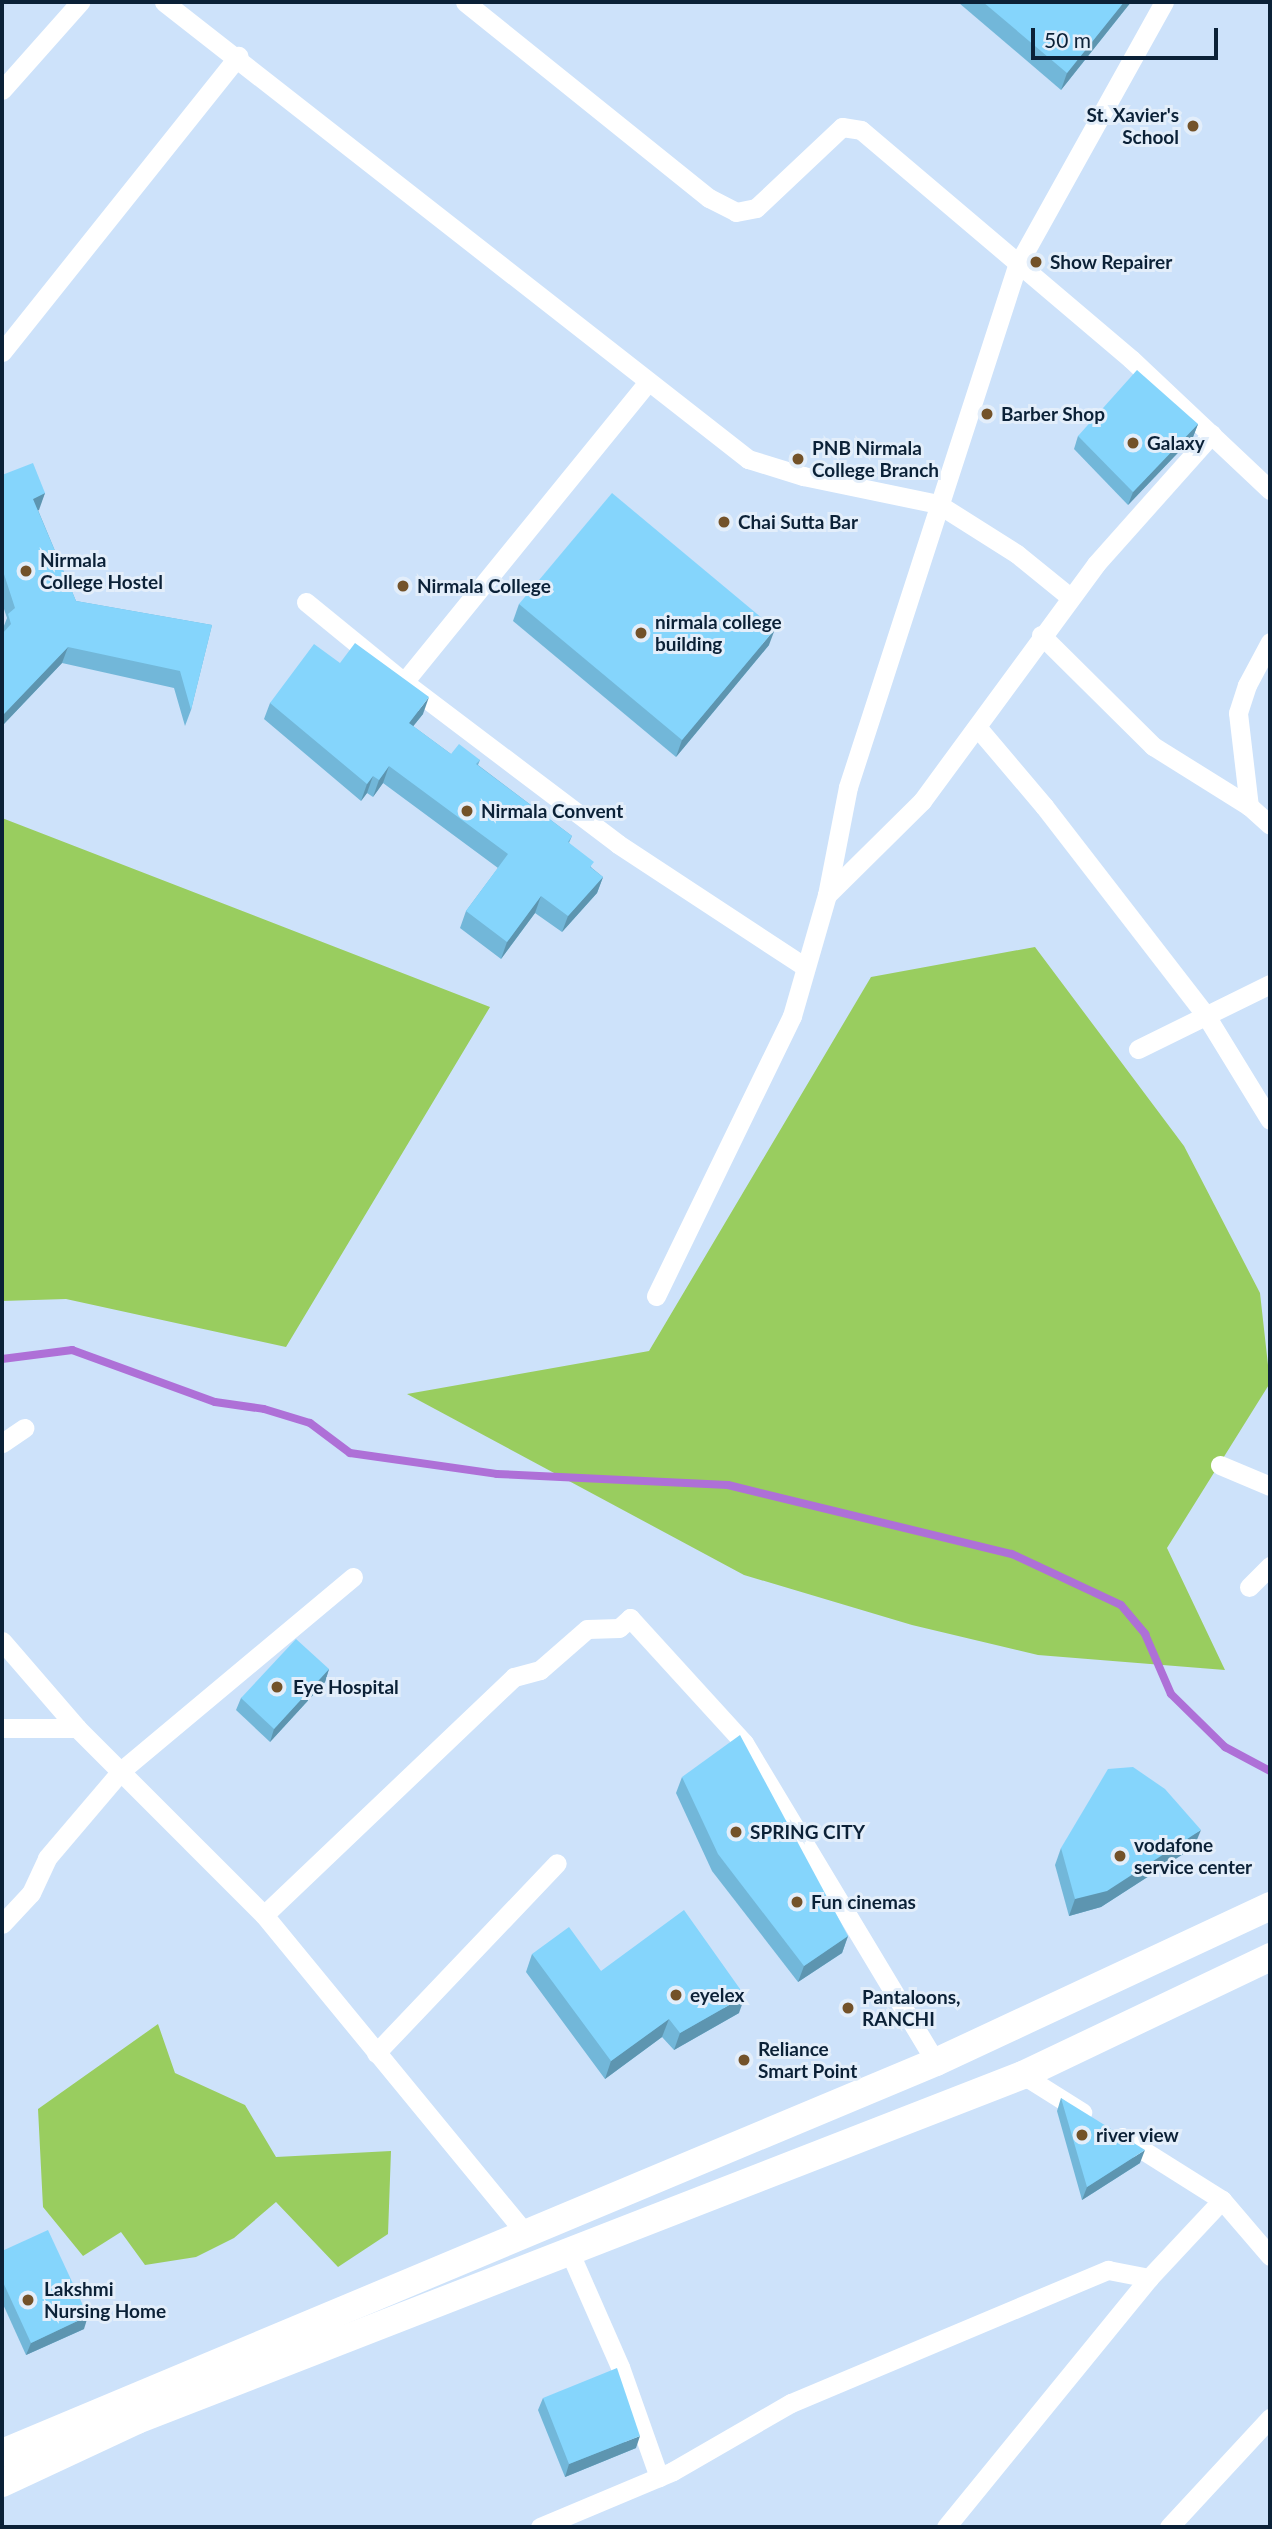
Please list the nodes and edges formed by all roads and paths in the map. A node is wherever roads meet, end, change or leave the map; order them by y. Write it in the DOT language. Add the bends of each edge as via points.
graph roads {
  1 [pos="79,2"];
  2 [pos="164,2"];
  3 [pos="465,2"];
  4 [pos="1164,2"];
  5 [pos="237,56"];
  6 [pos="2,90"];
  7 [pos="1017,266"];
  8 [pos="2,352"];
  9 [pos="648,382"];
  10 [pos="1212,434"];
  11 [pos="1270,490"];
  12 [pos="938,504"];
  13 [pos="1070,597"];
  14 [pos="306,602"];
  15 [pos="1041,635"];
  16 [pos="1270,642"];
  17 [pos="404,682"];
  18 [pos="977,727"];
  19 [pos="1249,806"];
  20 [pos="1270,825"];
  21 [pos="827,895"];
  22 [pos="804,966"];
  23 [pos="1270,984"];
  24 [pos="1205,1014"];
  25 [pos="1138,1049"];
  26 [pos="1270,1120"];
  27 [pos="656,1296"];
  28 [pos="23,1429"];
  29 [pos="2,1443"];
  30 [pos="1220,1465"];
  31 [pos="1270,1486"];
  32 [pos="1270,1566"];
  33 [pos="353,1577"];
  34 [pos="1249,1587"];
  35 [pos="2,1641"];
  36 [pos="2,1728"];
  37 [pos="77,1728"];
  38 [pos="122,1770"];
  39 [pos="557,1863"];
  40 [pos="1270,1906"];
  41 [pos="264,1914"];
  42 [pos="2,1924"];
  43 [pos="1211,1934"];
  44 [pos="1270,1957"];
  45 [pos="1237,1972"];
  46 [pos="376,2053"];
  47 [pos="936,2062"];
  48 [pos="1023,2075"];
  49 [pos="1222,2200"];
  50 [pos="525,2233"];
  51 [pos="570,2253"];
  52 [pos="1270,2256"];
  53 [pos="1149,2278"];
  54 [pos="1270,2418"];
  55 [pos="2,2453"];
  56 [pos="659,2477"];
  57 [pos="2,2483"];
  58 [pos="540,2527"];
  59 [pos="946,2527"];
  60 [pos="1169,2527"];
  1 -- 6 [label="street"];
  2 -- 5 [label="street"];
  3 -- 7 [label="street" via="725,208 746,213 756,208 833,133 851,125 885,148"];
  4 -- 7 [label="street"];
  5 -- 8 [label="street"];
  5 -- 9 [label="street"];
  7 -- 10 [label="street" via="1131,359"];
  7 -- 12 [label="street"];
  9 -- 12 [label="street" via="748,459 803,476"];
  9 -- 17 [label="street"];
  10 -- 11 [label="street"];
  10 -- 13 [label="street" via="1147,501"];
  12 -- 13 [label="street" via="1017,554"];
  12 -- 21 [label="street" via="848,787"];
  13 -- 15 [label="street"];
  14 -- 17 [label="street"];
  15 -- 18 [label="street"];
  15 -- 19 [label="street" via="1153,746"];
  16 -- 19 [label="street" via="1238,713"];
  17 -- 22 [label="street" via="618,844"];
  18 -- 21 [label="street" via="922,801"];
  18 -- 24 [label="street"];
  19 -- 20 [label="street"];
  21 -- 22 [label="street"];
  22 -- 27 [label="street" via="792,1016"];
  23 -- 24 [label="street"];
  24 -- 25 [label="street"];
  24 -- 26 [label="street"];
  28 -- 29 [label="street"];
  30 -- 31 [label="street"];
  32 -- 34 [label="street"];
  33 -- 38 [label="street"];
  35 -- 37 [label="street"];
  36 -- 37 [label="street"];
  37 -- 38 [label="street"];
  38 -- 41 [label="street"];
  38 -- 42 [label="street" via="47,1858 31,1893"];
  39 -- 46 [label="street"];
  40 -- 43 [label="main road"];
  41 -- 46 [label="street"];
  41 -- 47 [label="street" via="514,1677 540,1670 587,1629 619,1628 630,1618 744,1743"];
  43 -- 45 [label="main road"];
  43 -- 47 [label="main road"];
  44 -- 45 [label="main road"];
  45 -- 48 [label="main road"];
  46 -- 50 [label="street"];
  47 -- 50 [label="main road"];
  48 -- 49 [label="street"];
  48 -- 51 [label="main road"];
  49 -- 52 [label="street"];
  49 -- 53 [label="street"];
  50 -- 55 [label="main road"];
  51 -- 56 [label="street" via="620,2367"];
  51 -- 57 [label="main road" via="137,2420"];
  53 -- 56 [label="street" via="1108,2270 791,2403"];
  53 -- 59 [label="street"];
  54 -- 60 [label="street"];
  56 -- 58 [label="street"];
}
